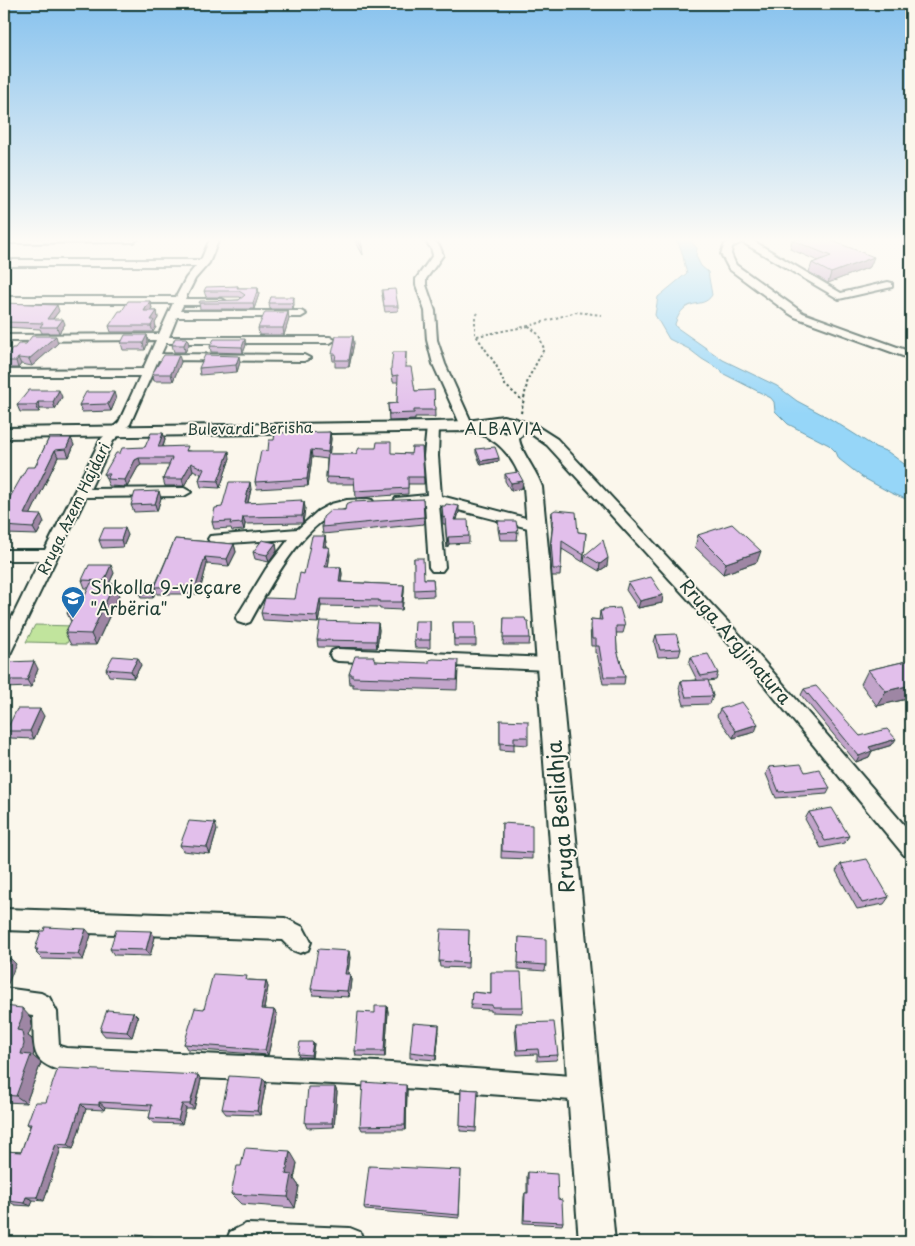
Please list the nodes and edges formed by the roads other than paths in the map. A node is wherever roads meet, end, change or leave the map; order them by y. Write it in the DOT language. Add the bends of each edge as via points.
graph roads {
  1 [pos="181,297"];
  2 [pos="425,297"];
  3 [pos="773,297"];
  4 [pos="4,300"];
  5 [pos="179,301"];
  6 [pos="231,302"];
  7 [pos="174,314"];
  8 [pos="301,314"];
  9 [pos="4,338"];
  10 [pos="163,338"];
  11 [pos="330,340"];
  12 [pos="911,356"];
  13 [pos="154,357"];
  14 [pos="304,358"];
  15 [pos="148,372"];
  16 [pos="4,373"];
  17 [pos="433,426"];
  18 [pos="468,426"];
  19 [pos="116,431"];
  20 [pos="506,432"];
  21 [pos="4,433"];
  22 [pos="184,492"];
  23 [pos="81,493"];
  24 [pos="434,499"];
  25 [pos="536,525"];
  26 [pos="301,534"];
  27 [pos="215,539"];
  28 [pos="4,555"];
  29 [pos="51,555"];
  30 [pos="437,566"];
  31 [pos="244,618"];
  32 [pos="4,650"];
  33 [pos="338,655"];
  34 [pos="548,664"];
  35 [pos="911,848"];
  36 [pos="4,919"];
  37 [pos="300,942"];
  38 [pos="4,1000"];
  39 [pos="586,1089"];
  40 [pos="240,1242"];
  41 [pos="350,1242"];
  42 [pos="597,1242"];
  1 -- 5 [label="street, Rruga Azem Hajdari"];
  2 -- 18 [label="street" via="439,364"];
  3 -- 12 [label="street" via="799,315"];
  4 -- 5 [label="street"];
  5 -- 6 [label="street"];
  5 -- 7 [label="street, Rruga Azem Hajdari"];
  7 -- 8 [label="street"];
  7 -- 10 [label="street, Rruga Azem Hajdari"];
  9 -- 10 [label="street"];
  10 -- 11 [label="street"];
  10 -- 13 [label="street, Rruga Azem Hajdari"];
  13 -- 14 [label="street"];
  13 -- 15 [label="street, Rruga Azem Hajdari"];
  15 -- 16 [label="street"];
  15 -- 19 [label="street, Rruga Azem Hajdari" via="124,424"];
  17 -- 18 [label="main road, Bulevardi Berisha"];
  17 -- 19 [label="main road, Bulevardi Berisha"];
  17 -- 24 [label="street" via="430,456"];
  18 -- 20 [label="main road"];
  19 -- 21 [label="main road, Bulevardi Berisha"];
  19 -- 23 [label="street, Rruga Azem Hajdari" via="107,439"];
  20 -- 25 [label="main road, Rruga Beslidhja" via="531,478"];
  20 -- 35 [label="street, Rruga Argjinatura" via="530,433 552,442 747,653"];
  22 -- 23 [label="street"];
  23 -- 29 [label="street, Rruga Azem Hajdari"];
  24 -- 25 [label="street"];
  24 -- 26 [label="street" via="347,504 313,521"];
  24 -- 30 [label="street" via="431,506"];
  25 -- 34 [label="main road, Rruga Beslidhja"];
  26 -- 27 [label="street"];
  26 -- 31 [label="street"];
  28 -- 29 [label="street"];
  29 -- 32 [label="street, Rruga Azem Hajdari"];
  33 -- 34 [label="street"];
  34 -- 39 [label="main road, Rruga Beslidhja"];
  36 -- 37 [label="street" via="285,929"];
  38 -- 39 [label="street" via="41,1005 45,1012 47,1051 53,1058 66,1060 357,1072"];
  39 -- 42 [label="main road, Rruga Beslidhja"];
  40 -- 41 [label="street" via="246,1238"];
}
